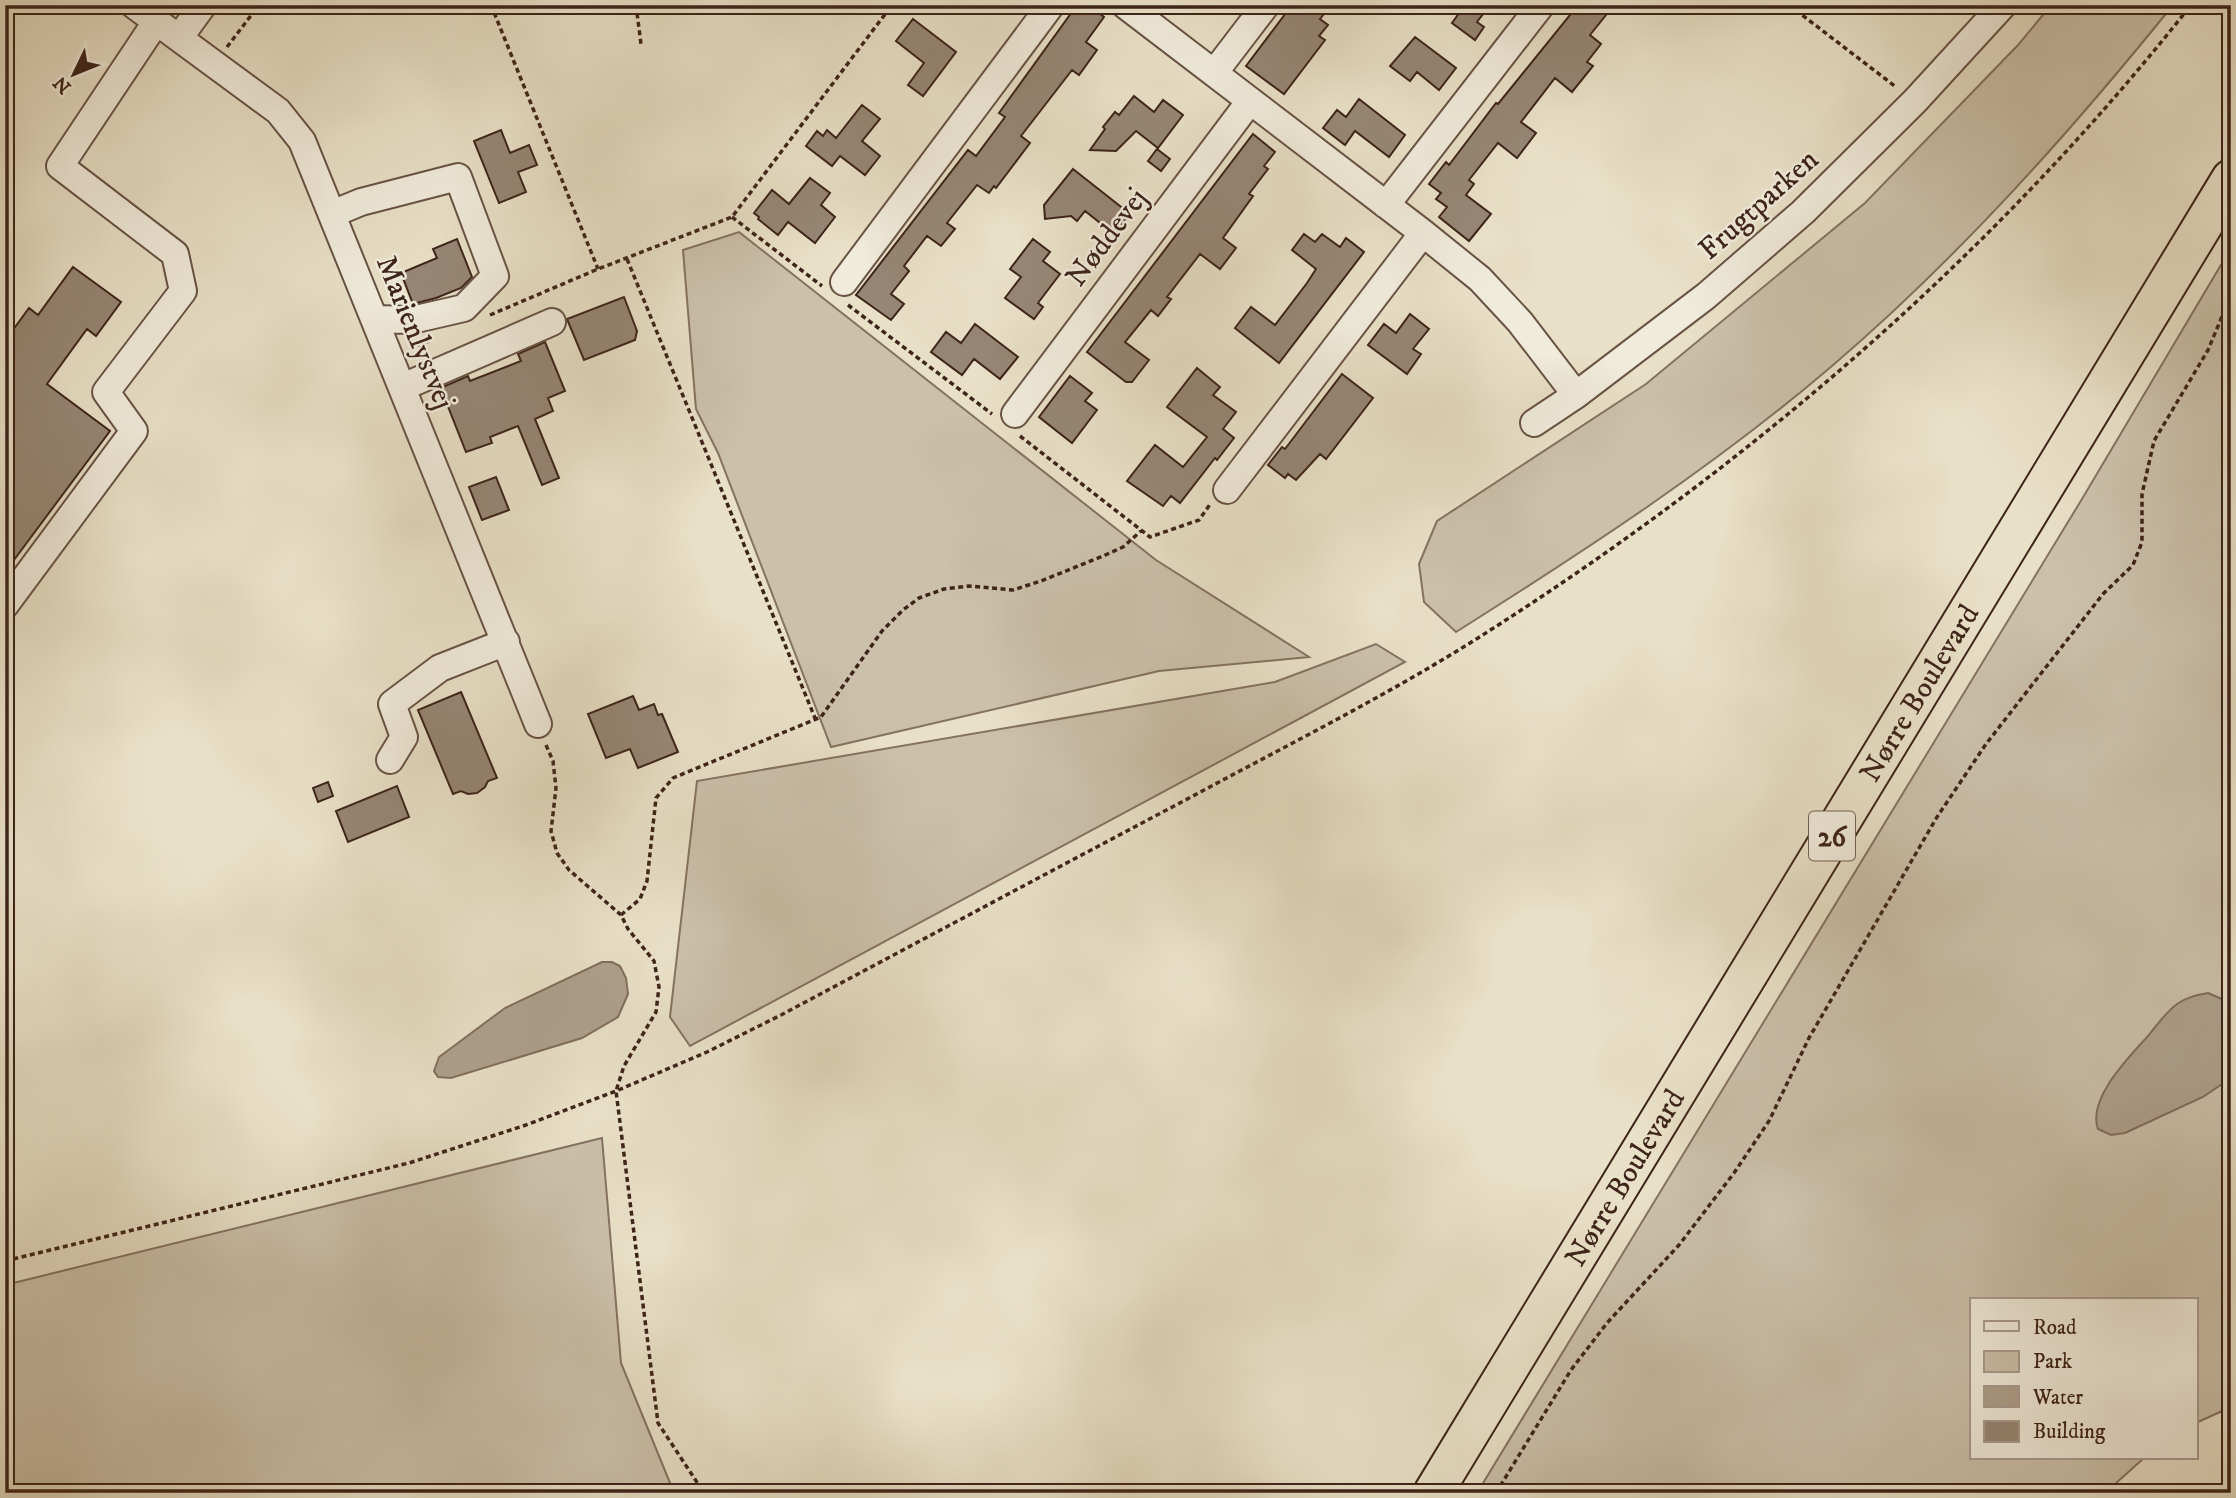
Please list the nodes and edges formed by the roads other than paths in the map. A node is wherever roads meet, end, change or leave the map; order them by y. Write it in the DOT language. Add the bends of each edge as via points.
graph roads {
  1 [pos="134,5"];
  2 [pos="203,5"];
  3 [pos="1051,5"];
  4 [pos="1125,5"];
  5 [pos="1266,5"];
  6 [pos="1541,5"];
  7 [pos="2003,5"];
  8 [pos="156,22"];
  9 [pos="179,38"];
  10 [pos="1214,73"];
  11 [pos="1250,101"];
  12 [pos="2231,178"];
  13 [pos="1386,205"];
  14 [pos="332,214"];
  15 [pos="1423,233"];
  16 [pos="838,291"];
  17 [pos="375,319"];
  18 [pos="552,322"];
  19 [pos="403,387"];
  20 [pos="1576,395"];
  21 [pos="1009,421"];
  22 [pos="1534,423"];
  23 [pos="1227,490"];
  24 [pos="5,605"];
  25 [pos="506,642"];
  26 [pos="538,723"];
  27 [pos="390,760"];
  28 [pos="1433,1493"];
  1 -- 8 [label="street, Marienlystvej"];
  2 -- 9 [label="street"];
  3 -- 16 [label="street"];
  4 -- 10 [label="street"];
  5 -- 10 [label="street"];
  6 -- 13 [label="street"];
  7 -- 20 [label="street, Frugtparken" via="1802,212 1706,296"];
  8 -- 9 [label="street, Marienlystvej"];
  8 -- 24 [label="street" via="60,166 175,254 183,291 106,392 134,431"];
  9 -- 14 [label="street, Marienlystvej" via="278,111 302,141"];
  10 -- 11 [label="street"];
  11 -- 13 [label="street"];
  11 -- 21 [label="street, Nøddevej"];
  12 -- 28 [label="highway, Nørre Boulevard / 26"];
  13 -- 15 [label="street"];
  14 -- 17 [label="street, Marienlystvej"];
  14 -- 17 [label="street" via="458,177 495,276 464,308 412,320"];
  15 -- 20 [label="street" via="1480,279"];
  15 -- 23 [label="street"];
  17 -- 19 [label="street, Marienlystvej"];
  18 -- 19 [label="street"];
  19 -- 25 [label="street, Marienlystvej"];
  20 -- 22 [label="street, Frugtparken"];
  25 -- 26 [label="street, Marienlystvej"];
  25 -- 27 [label="street" via="440,668 392,704 404,737"];
}
